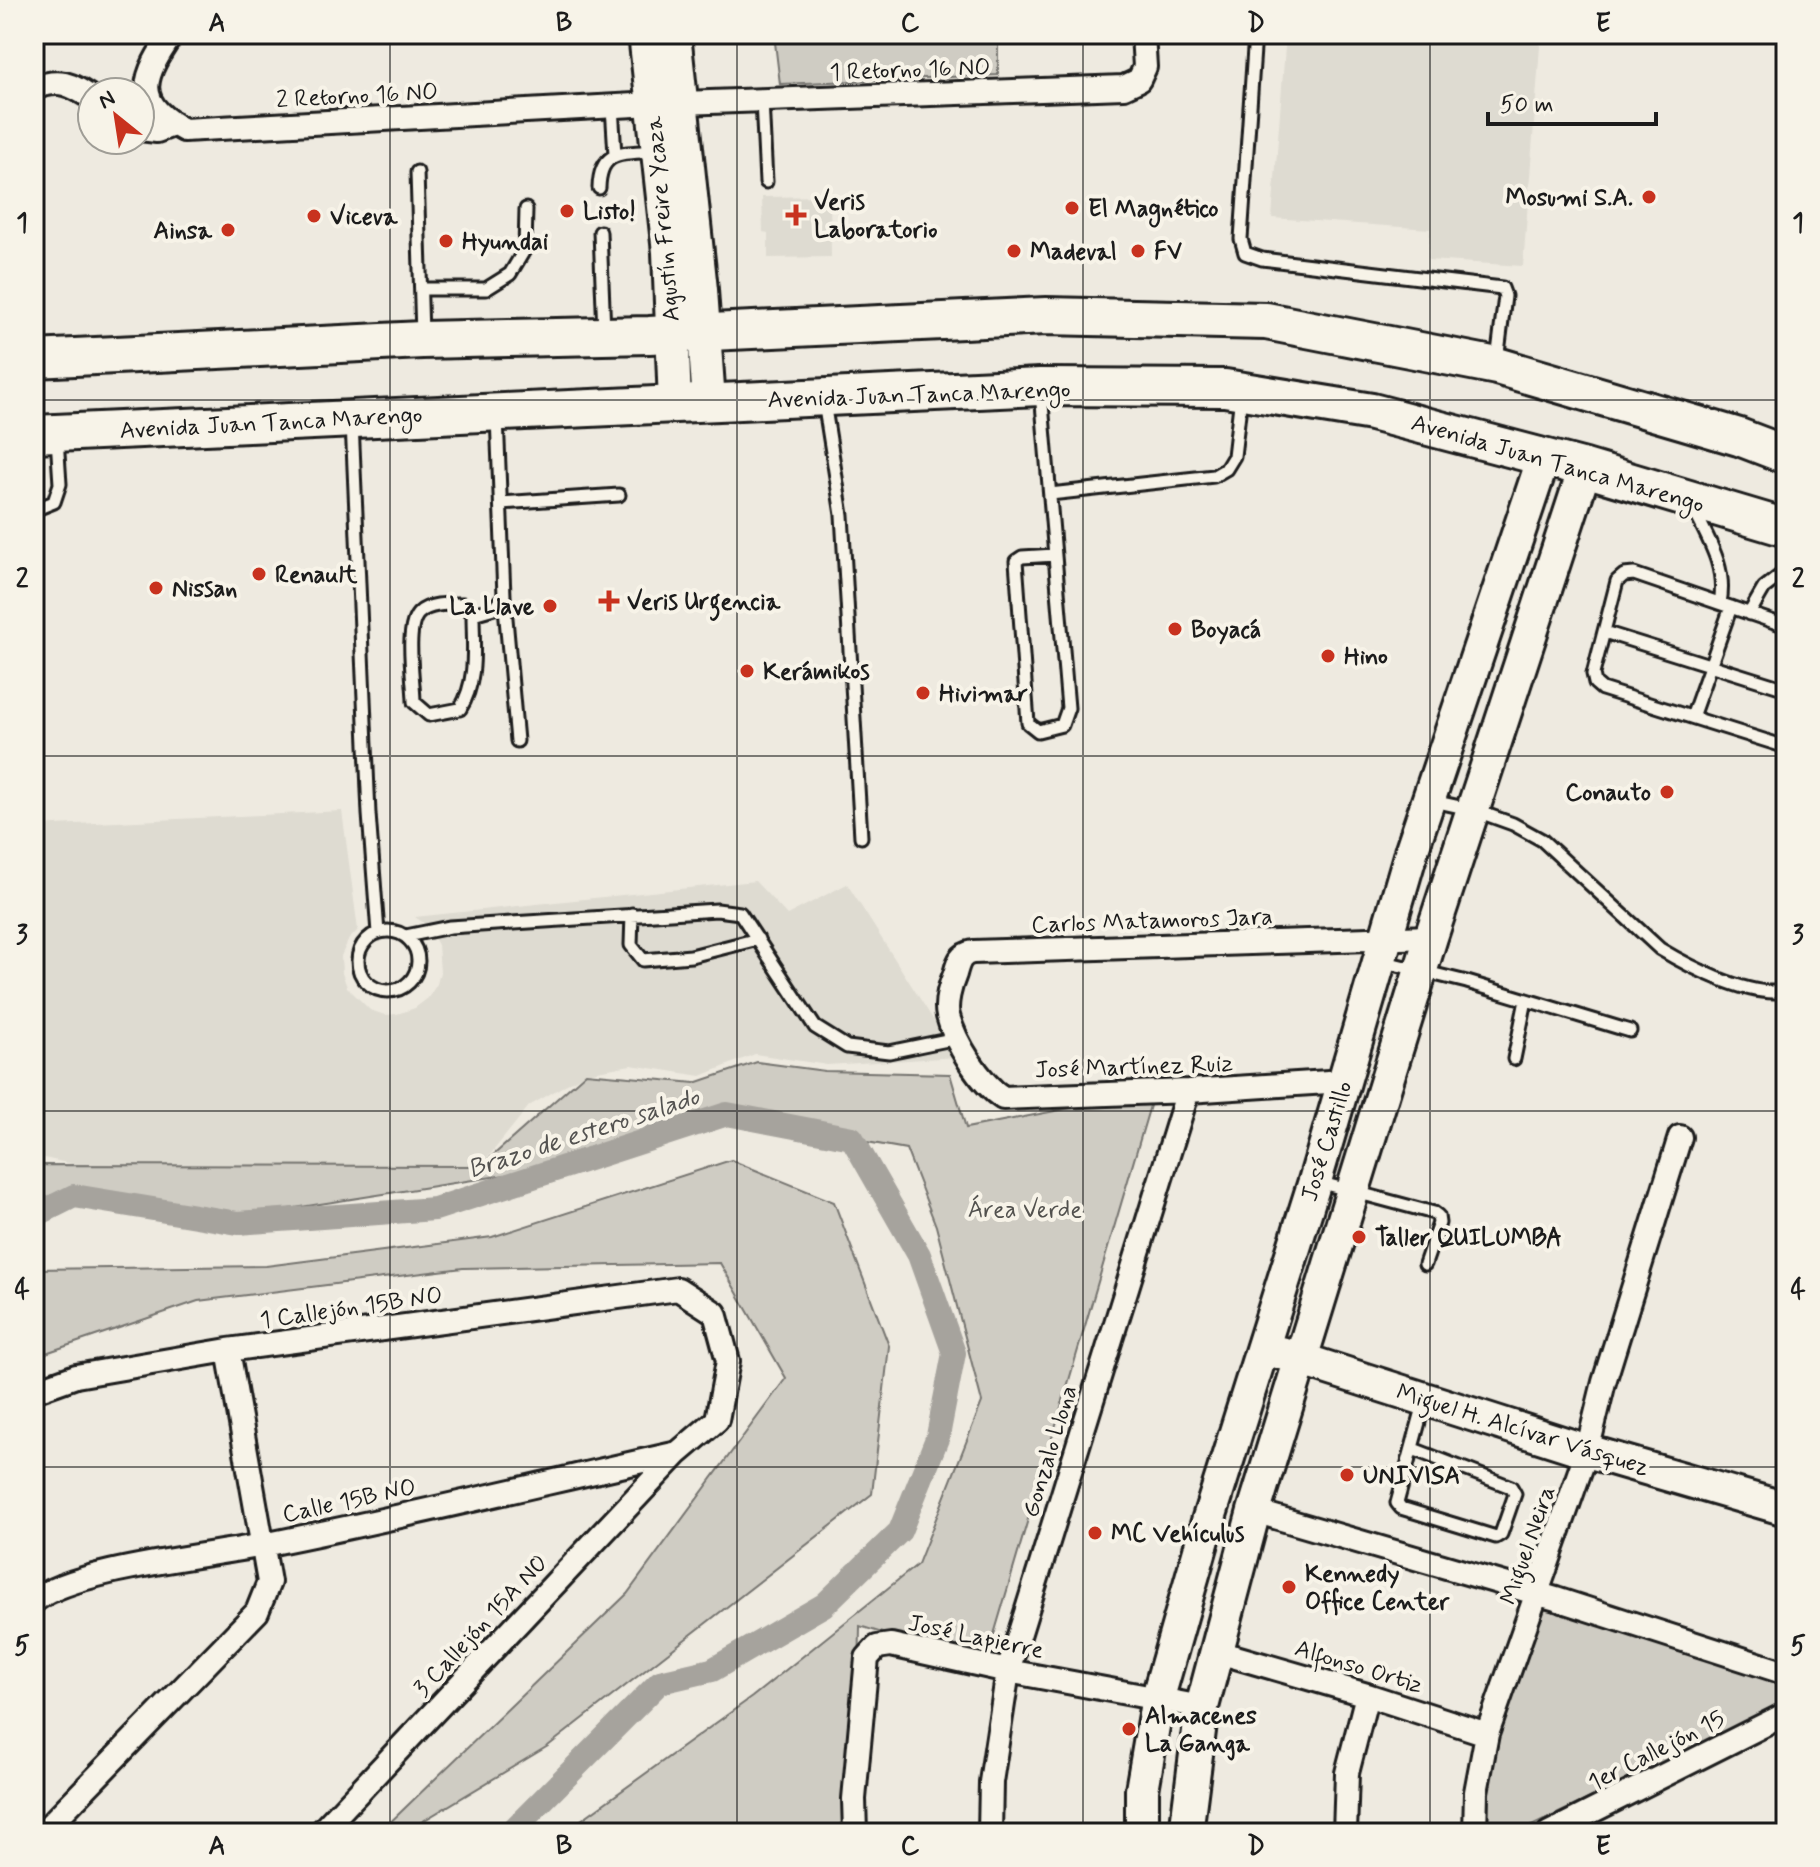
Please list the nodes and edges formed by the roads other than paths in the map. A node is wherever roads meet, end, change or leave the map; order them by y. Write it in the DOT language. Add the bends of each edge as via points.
graph roads {
  1 [pos="172,34"];
  2 [pos="645,34"];
  3 [pos="674,34"];
  4 [pos="1143,34"];
  5 [pos="1255,34"];
  6 [pos="34,88"];
  7 [pos="76,88"];
  8 [pos="762,100"];
  9 [pos="668,103"];
  10 [pos="612,106"];
  11 [pos="173,125"];
  12 [pos="156,131"];
  13 [pos="657,151"];
  14 [pos="615,155"];
  15 [pos="417,172"];
  16 [pos="766,182"];
  17 [pos="599,188"];
  18 [pos="526,209"];
  19 [pos="600,232"];
  20 [pos="421,289"];
  21 [pos="687,333"];
  22 [pos="604,336"];
  23 [pos="422,340"];
  24 [pos="34,359"];
  25 [pos="1497,366"];
  26 [pos="1040,387"];
  27 [pos="1242,391"];
  28 [pos="823,397"];
  29 [pos="692,403"];
  30 [pos="497,411"];
  31 [pos="351,419"];
  32 [pos="45,434"];
  33 [pos="1739,437"];
  34 [pos="1786,445"];
  35 [pos="1786,455"];
  36 [pos="1544,457"];
  37 [pos="1585,468"];
  38 [pos="1050,494"];
  39 [pos="619,495"];
  40 [pos="1689,499"];
  41 [pos="501,503"];
  42 [pos="34,510"];
  43 [pos="1786,528"];
  44 [pos="1055,555"];
  45 [pos="1786,571"];
  46 [pos="504,596"];
  47 [pos="1726,605"];
  48 [pos="473,614"];
  49 [pos="1749,614"];
  50 [pos="1786,626"];
  51 [pos="1604,632"];
  52 [pos="1710,667"];
  53 [pos="1786,689"];
  54 [pos="1692,717"];
  55 [pos="517,741"];
  56 [pos="1786,747"];
  57 [pos="1428,800"];
  58 [pos="1474,810"];
  59 [pos="861,837"];
  60 [pos="632,914"];
  61 [pos="378,933"];
  62 [pos="406,936"];
  63 [pos="1431,937"];
  64 [pos="758,939"];
  65 [pos="1382,949"];
  66 [pos="1423,970"];
  67 [pos="1786,984"];
  68 [pos="1526,1000"];
  69 [pos="1630,1031"];
  70 [pos="957,1038"];
  71 [pos="1514,1059"];
  72 [pos="1344,1081"];
  73 [pos="1188,1091"];
  74 [pos="1680,1137"];
  75 [pos="1315,1181"];
  76 [pos="1354,1193"];
  77 [pos="1425,1264"];
  78 [pos="678,1289"];
  79 [pos="1261,1346"];
  80 [pos="228,1350"];
  81 [pos="1301,1360"];
  82 [pos="34,1391"];
  83 [pos="1425,1399"];
  84 [pos="1413,1449"];
  85 [pos="1587,1451"];
  86 [pos="678,1453"];
  87 [pos="1786,1509"];
  88 [pos="1254,1511"];
  89 [pos="265,1545"];
  90 [pos="1537,1594"];
  91 [pos="34,1601"];
  92 [pos="1215,1651"];
  93 [pos="1008,1671"];
  94 [pos="1786,1673"];
  95 [pos="1367,1695"];
  96 [pos="1158,1697"];
  97 [pos="1202,1707"];
  98 [pos="1786,1714"];
  99 [pos="1487,1734"];
  100 [pos="42,1833"];
  101 [pos="320,1833"];
  102 [pos="855,1833"];
  103 [pos="990,1833"];
  104 [pos="1142,1833"];
  105 [pos="1186,1833"];
  106 [pos="1345,1833"];
  107 [pos="1475,1833"];
  108 [pos="1549,1833"];
  1 -- 11 [label="street" via="146,81 148,97"];
  2 -- 9 [label="street, Agustín Freire Ycaza"];
  3 -- 9 [label="street, Agustín Freire Ycaza"];
  4 -- 8 [label="street, 1 Retorno 16 NO" via="1145,67 1139,80 1124,87"];
  5 -- 25 [label="lane" via="1241,239 1245,253 1502,288"];
  6 -- 7 [label="street" via="52,82"];
  8 -- 9 [label="street, 1 Retorno 16 NO"];
  8 -- 16 [label="lane"];
  9 -- 10 [label="street, 2 Retorno 16 NO"];
  9 -- 13 [label="street, Agustín Freire Ycaza"];
  9 -- 21 [label="street, Agustín Freire Ycaza"];
  10 -- 11 [label="street, 2 Retorno 16 NO" via="184,130"];
  10 -- 14 [label="lane"];
  11 -- 12 [label="street, 2 Retorno 16 NO"];
  13 -- 14 [label="lane"];
  13 -- 21 [label="street, Agustín Freire Ycaza" via="669,252"];
  14 -- 17 [label="lane" via="599,172"];
  15 -- 20 [label="lane"];
  18 -- 20 [label="lane" via="525,249 510,274 486,289"];
  19 -- 22 [label="lane"];
  20 -- 23 [label="lane"];
  21 -- 22 [label="main road"];
  21 -- 25 [label="main road" via="1046,316 1266,321"];
  21 -- 29 [label="street, Agustín Freire Ycaza"];
  22 -- 23 [label="main road"];
  23 -- 24 [label="main road"];
  25 -- 33 [label="main road"];
  26 -- 27 [label="main road, Avenida Juan Tanca Marengo"];
  26 -- 28 [label="main road, Avenida Juan Tanca Marengo"];
  26 -- 38 [label="lane"];
  27 -- 36 [label="main road, Avenida Juan Tanca Marengo" via="1372,412"];
  27 -- 38 [label="lane" via="1234,456 1214,476"];
  28 -- 29 [label="main road, Avenida Juan Tanca Marengo"];
  28 -- 59 [label="lane" via="842,515"];
  29 -- 30 [label="main road, Avenida Juan Tanca Marengo"];
  30 -- 31 [label="main road, Avenida Juan Tanca Marengo"];
  30 -- 41 [label="lane"];
  31 -- 32 [label="main road, Avenida Juan Tanca Marengo"];
  31 -- 61 [label="lane"];
  32 -- 42 [label="lane" via="60,484 54,502"];
  33 -- 34 [label="main road"];
  33 -- 35 [label="main road"];
  36 -- 37 [label="main road, Avenida Juan Tanca Marengo"];
  36 -- 57 [label="street, José Castillo"];
  37 -- 40 [label="main road, Avenida Juan Tanca Marengo"];
  37 -- 58 [label="street, José Castillo"];
  38 -- 44 [label="lane"];
  39 -- 41 [label="lane"];
  40 -- 43 [label="main road, Avenida Juan Tanca Marengo"];
  40 -- 47 [label="lane" via="1717,556"];
  41 -- 46 [label="lane"];
  44 -- 44 [label="lane" via="1068,708 1062,725 1038,731 1028,723 1016,561"];
  45 -- 49 [label="lane" via="1764,588"];
  46 -- 48 [label="lane" via="494,608"];
  46 -- 55 [label="lane"];
  47 -- 49 [label="lane"];
  47 -- 51 [label="lane" via="1624,575 1617,581"];
  47 -- 52 [label="lane"];
  48 -- 48 [label="lane" via="463,604 441,604 420,611 411,625 414,702 429,715 460,709 466,699 472,682"];
  49 -- 50 [label="lane"];
  51 -- 52 [label="lane"];
  51 -- 54 [label="lane" via="1593,674 1598,687"];
  52 -- 53 [label="lane"];
  52 -- 54 [label="lane"];
  54 -- 56 [label="lane"];
  57 -- 58 [label="lane"];
  57 -- 65 [label="street, José Castillo"];
  58 -- 63 [label="street, José Castillo"];
  58 -- 67 [label="lane" via="1542,840 1660,949 1682,962 1768,992 1778,992"];
  60 -- 62 [label="lane" via="450,927"];
  60 -- 64 [label="lane" via="740,913"];
  60 -- 64 [label="lane" via="631,945 643,960 691,956"];
  61 -- 62 [label="lane"];
  61 -- 62 [label="lane" via="367,940 358,964 363,977 384,991 409,983 417,972 419,959"];
  63 -- 65 [label="street, Carlos Matamoros Jara"];
  63 -- 66 [label="street, José Castillo"];
  64 -- 70 [label="lane" via="815,1027 847,1047 889,1052"];
  65 -- 66 [label="lane"];
  65 -- 70 [label="street, Carlos Matamoros Jara" via="973,952 960,959 951,985 948,1014"];
  65 -- 72 [label="street, José Castillo"];
  66 -- 68 [label="lane"];
  66 -- 76 [label="street, José Castillo"];
  68 -- 69 [label="lane"];
  68 -- 71 [label="lane"];
  70 -- 73 [label="street, José Martínez Ruiz" via="990,1089 1003,1098"];
  72 -- 73 [label="street, José Martínez Ruiz"];
  72 -- 75 [label="street, José Castillo"];
  73 -- 93 [label="street, Gonzalo Llona"];
  74 -- 85 [label="street, Miguel Neira"];
  75 -- 76 [label="lane"];
  75 -- 79 [label="street, José Castillo"];
  76 -- 77 [label="lane" via="1438,1216"];
  76 -- 81 [label="street, José Castillo"];
  78 -- 80 [label="street, 1 Callejón 15B NO"];
  78 -- 86 [label="street, 3 Callejón 15A NO" via="715,1313 728,1361 717,1420"];
  79 -- 81 [label="street, Miguel H. Alcívar Vásquez"];
  79 -- 96 [label="street, José Castillo"];
  80 -- 82 [label="street, 1 Callejón 15B NO" via="76,1376"];
  80 -- 89 [label="street"];
  81 -- 83 [label="street, Miguel H. Alcívar Vásquez"];
  81 -- 88 [label="street, José Castillo"];
  83 -- 84 [label="lane"];
  83 -- 85 [label="street, Miguel H. Alcívar Vásquez"];
  84 -- 84 [label="lane" via="1397,1498 1401,1508 1496,1537 1501,1534 1515,1494 1511,1487"];
  85 -- 87 [label="street, Miguel H. Alcívar Vásquez"];
  85 -- 90 [label="street, Miguel Neira"];
  86 -- 89 [label="street, Calle 15B NO"];
  86 -- 101 [label="street, 3 Callejón 15A NO"];
  88 -- 90 [label="street"];
  88 -- 92 [label="street, José Castillo"];
  89 -- 91 [label="street, Calle 15B NO" via="97,1575"];
  89 -- 100 [label="street" via="269,1582 257,1612"];
  90 -- 94 [label="street"];
  90 -- 99 [label="street, Miguel Neira"];
  92 -- 95 [label="street, Alfonso Ortiz"];
  92 -- 97 [label="street, José Castillo"];
  93 -- 96 [label="street, José Lapierre"];
  93 -- 102 [label="street, José Lapierre" via="891,1645 871,1652"];
  93 -- 103 [label="street, Gonzalo Llona" via="992,1769"];
  95 -- 99 [label="street, Alfonso Ortiz"];
  95 -- 106 [label="street" via="1347,1773"];
  96 -- 97 [label="street, José Lapierre"];
  96 -- 104 [label="street, José Castillo" via="1142,1790"];
  97 -- 105 [label="street, José Castillo"];
  98 -- 108 [label="street, 1er Callejón 15"];
  99 -- 107 [label="street, Miguel Neira"];
}
